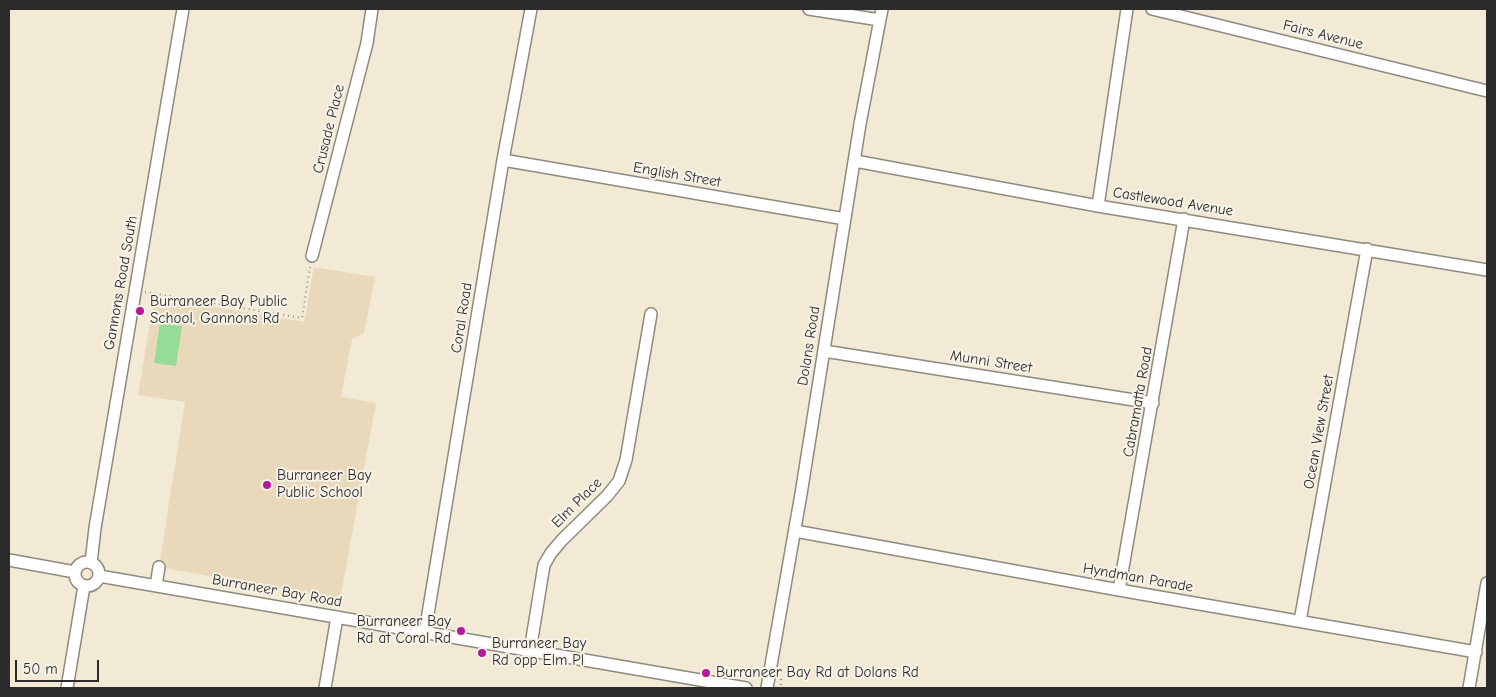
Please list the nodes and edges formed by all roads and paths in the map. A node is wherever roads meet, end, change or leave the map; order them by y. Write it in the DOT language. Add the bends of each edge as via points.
graph roads {
  1 [pos="183,9"];
  2 [pos="372,9"];
  3 [pos="531,9"];
  4 [pos="808,9"];
  5 [pos="1127,9"];
  6 [pos="1152,9"];
  7 [pos="881,14"];
  8 [pos="1487,91"];
  9 [pos="503,160"];
  10 [pos="855,161"];
  11 [pos="1098,206"];
  12 [pos="846,219"];
  13 [pos="1184,219"];
  14 [pos="1367,249"];
  15 [pos="312,256"];
  16 [pos="1487,270"];
  17 [pos="136,290"];
  18 [pos="651,314"];
  19 [pos="824,351"];
  20 [pos="1153,403"];
  21 [pos="795,531"];
  22 [pos="9,560"];
  23 [pos="91,563"];
  24 [pos="160,567"];
  25 [pos="75,572"];
  26 [pos="99,576"];
  27 [pos="1487,583"];
  28 [pos="84,586"];
  29 [pos="156,586"];
  30 [pos="1119,590"];
  31 [pos="1486,597"];
  32 [pos="338,616"];
  33 [pos="1300,621"];
  34 [pos="425,632"];
  35 [pos="530,651"];
  36 [pos="1476,652"];
  37 [pos="781,676"];
  38 [pos="68,688"];
  39 [pos="325,688"];
  40 [pos="746,688"];
  41 [pos="767,688"];
  42 [pos="781,688"];
  43 [pos="1469,688"];
  1 -- 17 [label="street, Gannons Road South"];
  2 -- 15 [label="street, Crusade Place" via="367,43"];
  3 -- 9 [label="street, Coral Road"];
  4 -- 7 [label="street"];
  5 -- 11 [label="street"];
  6 -- 8 [label="street, Fairs Avenue"];
  7 -- 10 [label="street, Dolans Road"];
  9 -- 12 [label="street, English Street"];
  9 -- 34 [label="street, Coral Road"];
  10 -- 11 [label="street, Castlewood Avenue"];
  10 -- 12 [label="street, Dolans Road"];
  11 -- 13 [label="street, Castlewood Avenue"];
  12 -- 19 [label="street, Dolans Road"];
  13 -- 14 [label="street, Castlewood Avenue"];
  13 -- 20 [label="street, Cabramatta Road"];
  14 -- 16 [label="street, Castlewood Avenue"];
  14 -- 33 [label="street, Ocean View Street"];
  15 -- 17 [label="path" via="302,318"];
  17 -- 23 [label="street, Gannons Road South"];
  18 -- 35 [label="street, Elm Place" via="626,460 619,481 562,540 544,565"];
  19 -- 20 [label="street, Munni Street"];
  19 -- 21 [label="street, Dolans Road"];
  20 -- 30 [label="street, Cabramatta Road"];
  21 -- 30 [label="street, Hyndman Parade"];
  21 -- 41 [label="street, Dolans Road"];
  22 -- 25 [label="street"];
  23 -- 25 [label="street" via="79,565"];
  23 -- 26 [label="street"];
  24 -- 29 [label="street"];
  25 -- 28 [label="street" via="78,582"];
  26 -- 28 [label="street" via="96,583"];
  26 -- 29 [label="street, Burraneer Bay Road"];
  27 -- 31 [label="street"];
  28 -- 38 [label="street"];
  29 -- 32 [label="street, Burraneer Bay Road"];
  30 -- 33 [label="street, Hyndman Parade"];
  31 -- 36 [label="street"];
  32 -- 34 [label="street, Burraneer Bay Road"];
  32 -- 39 [label="street"];
  33 -- 36 [label="street, Hyndman Parade"];
  34 -- 35 [label="street, Burraneer Bay Road"];
  35 -- 40 [label="street, Burraneer Bay Road"];
  36 -- 43 [label="street"];
  37 -- 42 [label="path"];
}
